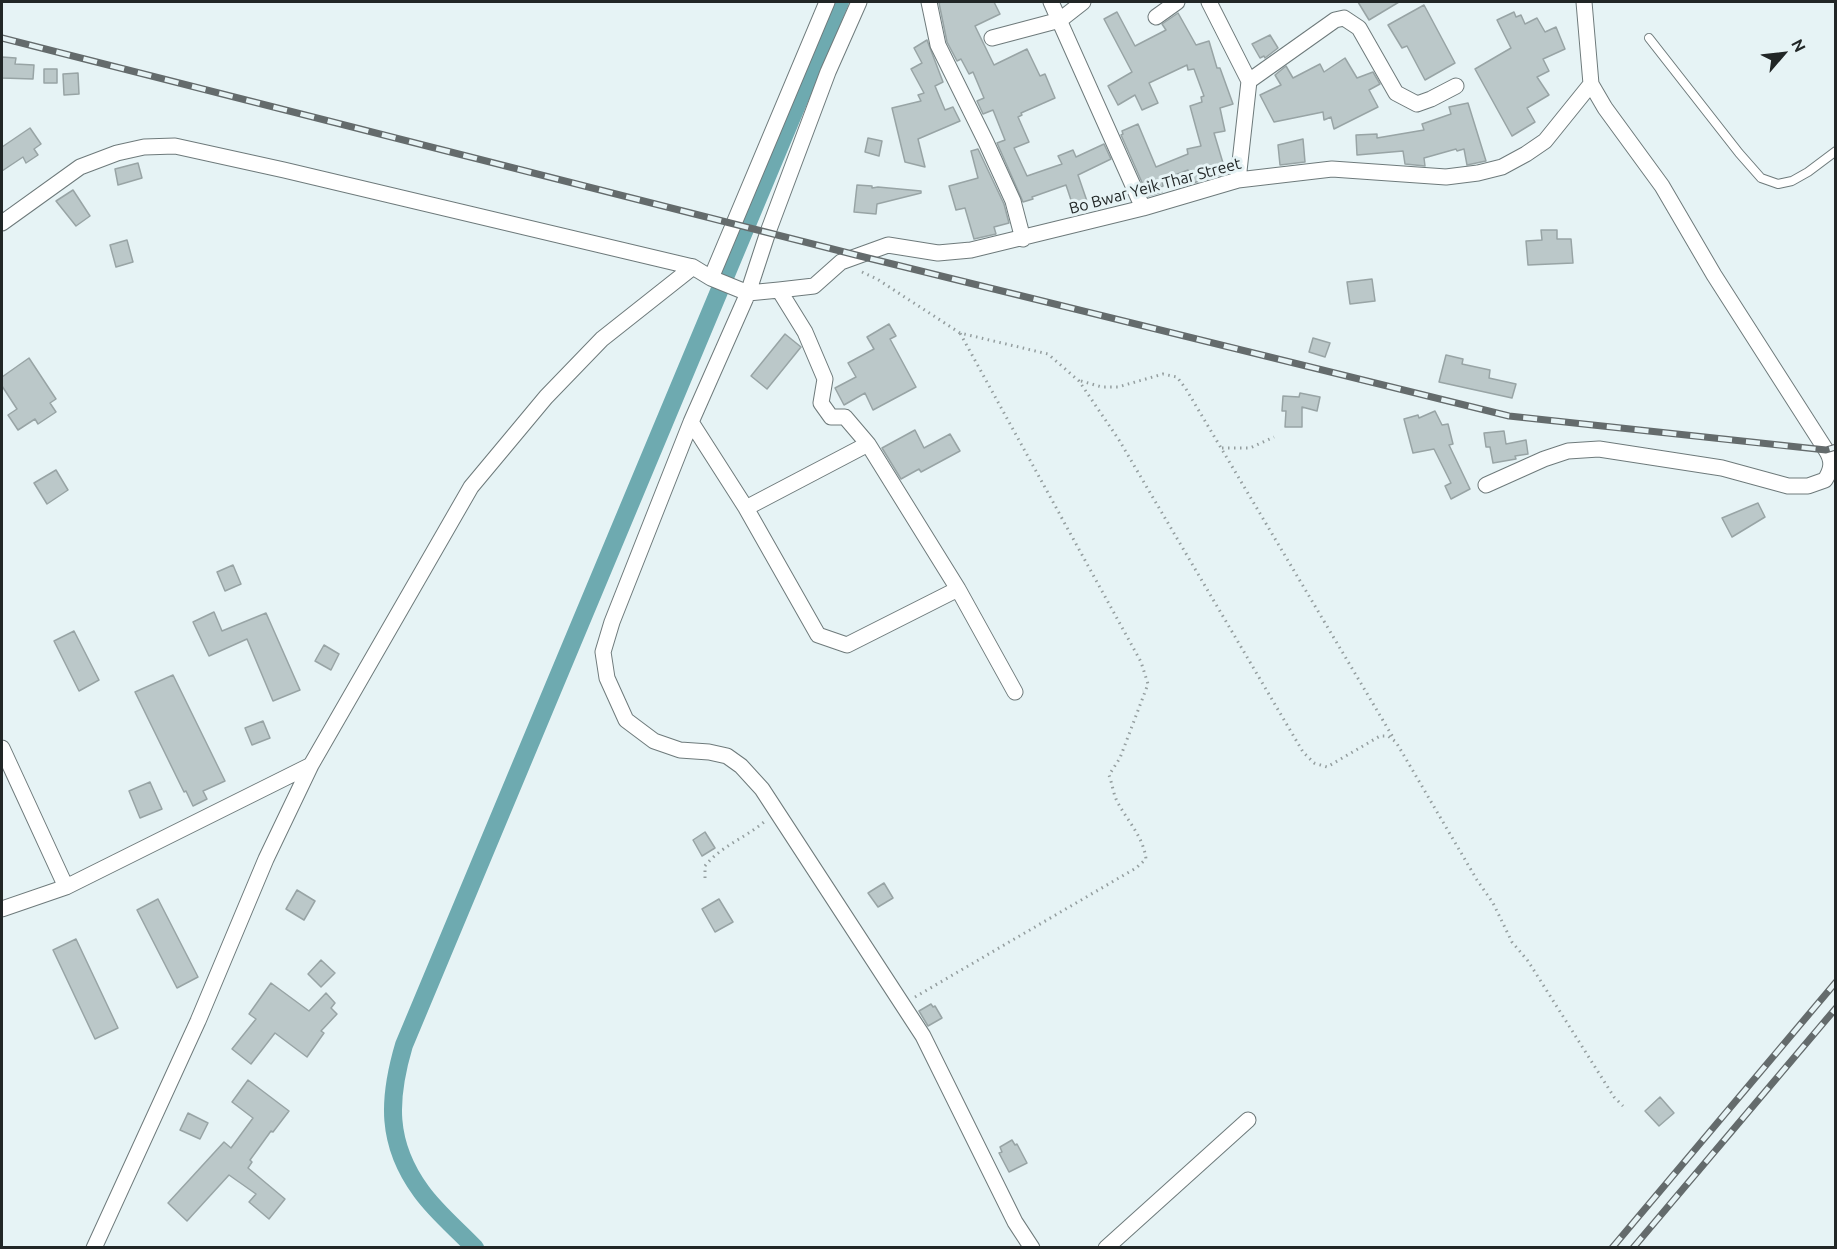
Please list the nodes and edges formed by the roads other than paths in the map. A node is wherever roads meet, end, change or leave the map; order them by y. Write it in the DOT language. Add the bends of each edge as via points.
graph roads {
  1 [pos="827,2"];
  2 [pos="859,2"];
  3 [pos="929,2"];
  4 [pos="1051,2"];
  5 [pos="1083,2"];
  6 [pos="1177,2"];
  7 [pos="1209,2"];
  8 [pos="1584,2"];
  9 [pos="1156,17"];
  10 [pos="1060,20"];
  11 [pos="992,38"];
  12 [pos="1649,38"];
  13 [pos="1249,81"];
  14 [pos="1591,84"];
  15 [pos="1456,86"];
  16 [pos="1836,151"];
  17 [pos="1238,180"];
  18 [pos="1143,208"];
  19 [pos="2,223"];
  20 [pos="1023,238"];
  21 [pos="693,267"];
  22 [pos="711,278"];
  23 [pos="741,290"];
  24 [pos="779,290"];
  25 [pos="691,422"];
  26 [pos="868,444"];
  27 [pos="1486,485"];
  28 [pos="746,508"];
  29 [pos="958,589"];
  30 [pos="1015,692"];
  31 [pos="2,747"];
  32 [pos="311,765"];
  33 [pos="66,887"];
  34 [pos="2,909"];
  35 [pos="1248,1120"];
  36 [pos="94,1248"];
  37 [pos="1032,1248"];
  38 [pos="1106,1248"];
  1 -- 22 [label="street"];
  2 -- 23 [label="street"];
  3 -- 20 [label="street" via="938,45 1013,201"];
  4 -- 10 [label="street"];
  5 -- 10 [label="street"];
  6 -- 9 [label="street"];
  7 -- 13 [label="street"];
  8 -- 14 [label="street"];
  10 -- 11 [label="street"];
  10 -- 18 [label="street"];
  12 -- 16 [label="lane" via="1761,178 1778,184 1792,181"];
  13 -- 15 [label="street" via="1335,20 1344,18 1359,28 1396,93 1417,104"];
  13 -- 17 [label="street"];
  14 -- 17 [label="street, Bo Bwar Yeik Thar Street" via="1545,141 1502,167 1446,177 1332,169"];
  14 -- 27 [label="street" via="1662,186 1826,450 1832,469 1825,480 1808,486 1788,486 1722,468 1599,449 1568,451"];
  17 -- 18 [label="street, Bo Bwar Yeik Thar Street"];
  18 -- 20 [label="street, Bo Bwar Yeik Thar Street"];
  19 -- 21 [label="street" via="80,167 144,147 175,146"];
  20 -- 24 [label="street, Bo Bwar Yeik Thar Street" via="938,253 888,245 841,262 814,286"];
  21 -- 22 [label="street"];
  21 -- 32 [label="street" via="602,339 546,397 471,486"];
  22 -- 23 [label="street"];
  23 -- 24 [label="street, Bo Bwar Yeik Thar Street"];
  23 -- 25 [label="street"];
  24 -- 26 [label="street" via="805,332 825,379 821,403 831,417 845,417"];
  25 -- 28 [label="street"];
  25 -- 37 [label="street" via="612,622 603,652 607,678 626,720 654,741 680,750 727,756 762,789 923,1036 1015,1222"];
  26 -- 28 [label="street"];
  26 -- 29 [label="street"];
  28 -- 29 [label="street" via="818,635 847,645"];
  29 -- 30 [label="street"];
  31 -- 33 [label="street"];
  32 -- 33 [label="street"];
  32 -- 36 [label="street"];
  33 -- 34 [label="street"];
  35 -- 38 [label="street"];
}
